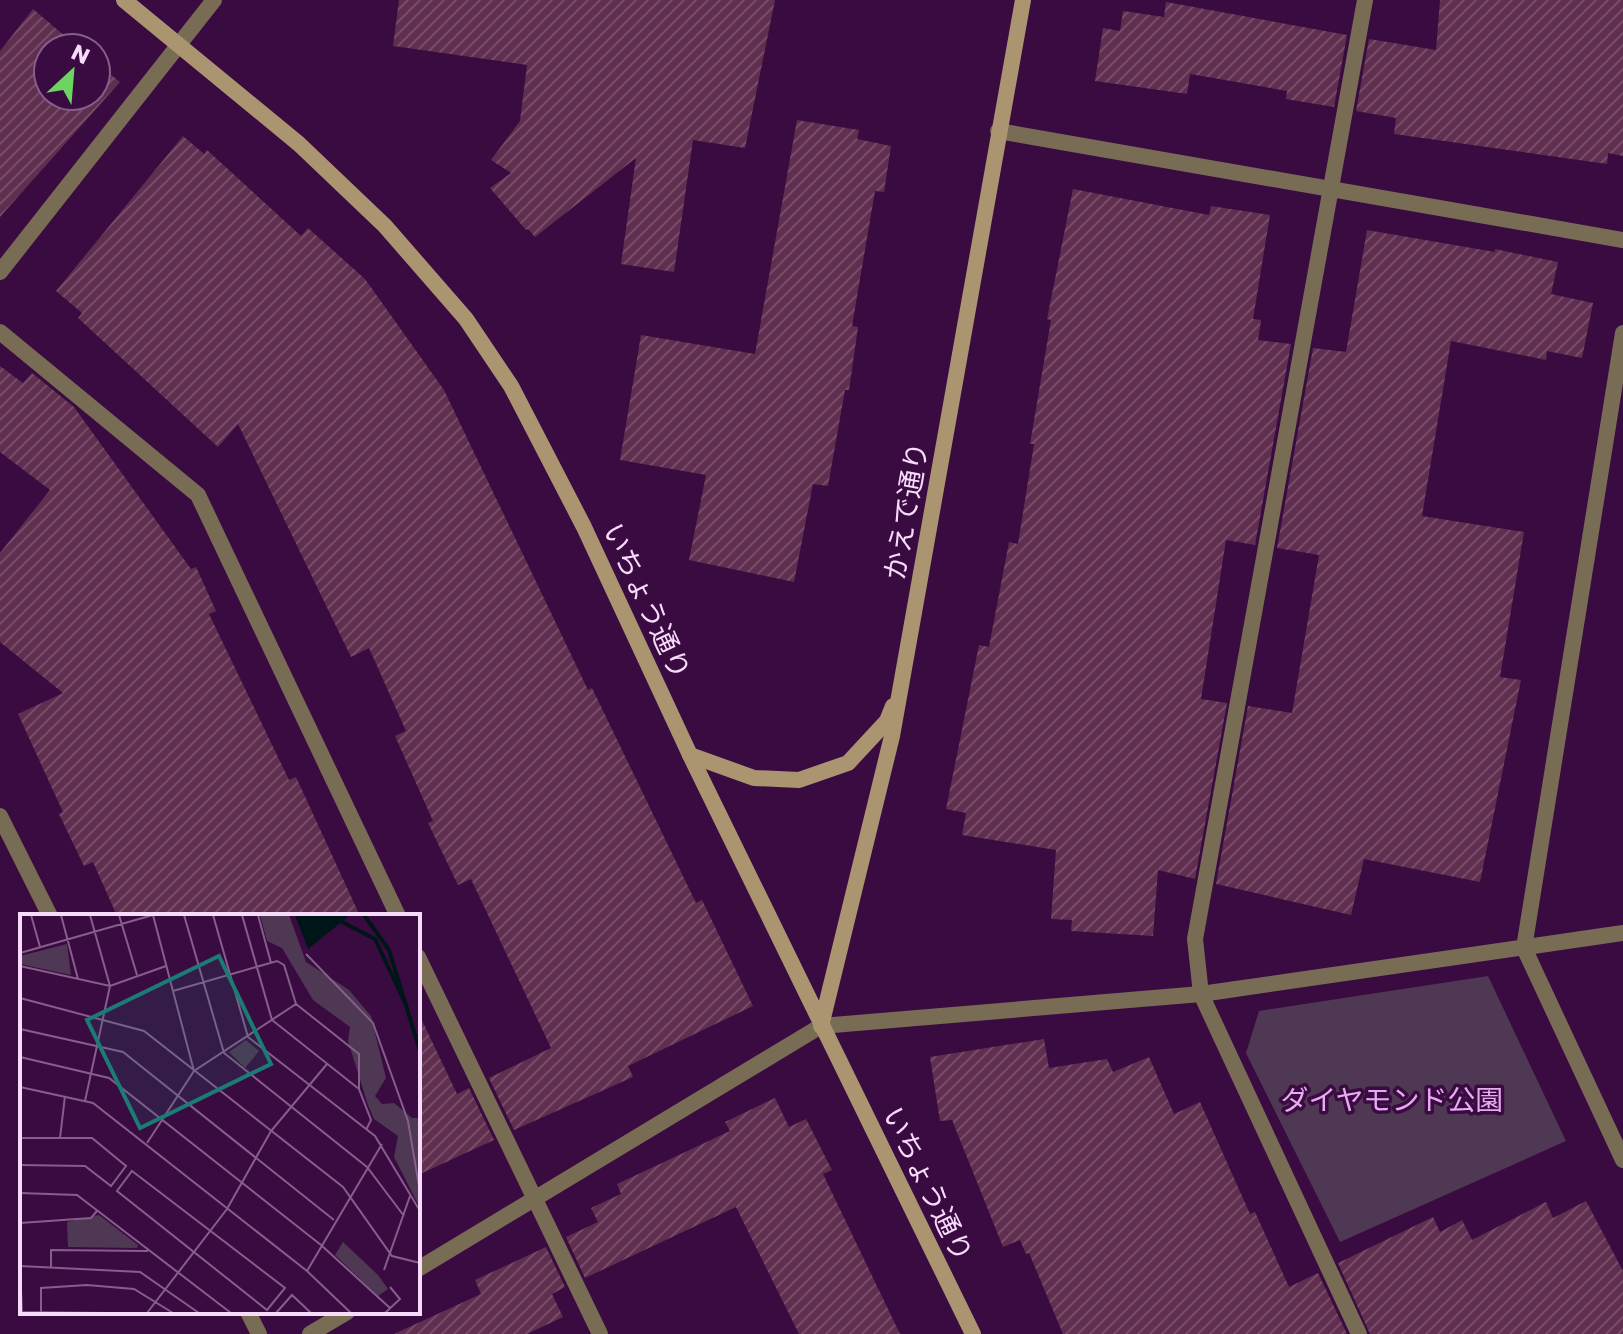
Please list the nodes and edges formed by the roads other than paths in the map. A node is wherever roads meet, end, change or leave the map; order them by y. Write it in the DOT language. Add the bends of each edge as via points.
graph roads {
  1 [pos="124,0"];
  2 [pos="214,0"];
  3 [pos="1023,0"];
  4 [pos="1365,0"];
  5 [pos="180,44"];
  6 [pos="998,131"];
  7 [pos="1329,188"];
  8 [pos="1623,240"];
  9 [pos="0,272"];
  10 [pos="0,332"];
  11 [pos="1623,333"];
  12 [pos="904,678"];
  13 [pos="690,755"];
  14 [pos="0,816"];
  15 [pos="49,914"];
  16 [pos="397,914"];
  17 [pos="1623,933"];
  18 [pos="1524,948"];
  19 [pos="420,961"];
  20 [pos="1201,994"];
  21 [pos="821,1026"];
  22 [pos="1623,1160"];
  23 [pos="533,1200"];
  24 [pos="420,1268"];
  25 [pos="249,1314"];
  26 [pos="344,1314"];
  27 [pos="259,1334"];
  28 [pos="310,1334"];
  29 [pos="600,1334"];
  30 [pos="973,1334"];
  31 [pos="1359,1334"];
  1 -- 5 [label="street, いちょう通り"];
  2 -- 5 [label="street"];
  3 -- 6 [label="street, かえで通り"];
  4 -- 7 [label="street"];
  5 -- 9 [label="street"];
  5 -- 13 [label="street, いちょう通り" via="299,144 385,226 466,319 511,386 577,513"];
  6 -- 7 [label="street"];
  6 -- 12 [label="street, かえで通り"];
  7 -- 8 [label="street"];
  7 -- 20 [label="street" via="1195,939"];
  10 -- 16 [label="street" via="198,495"];
  11 -- 18 [label="street"];
  12 -- 13 [label="street" via="887,721 848,763 799,780 754,778"];
  12 -- 21 [label="street, かえで通り"];
  13 -- 21 [label="street, いちょう通り"];
  14 -- 15 [label="street"];
  17 -- 18 [label="street"];
  18 -- 20 [label="street"];
  18 -- 22 [label="street"];
  19 -- 23 [label="street"];
  20 -- 21 [label="street"];
  20 -- 31 [label="street"];
  21 -- 23 [label="street"];
  21 -- 30 [label="street, いちょう通り"];
  23 -- 24 [label="street"];
  23 -- 29 [label="street"];
  25 -- 27 [label="street"];
  26 -- 28 [label="street"];
}
